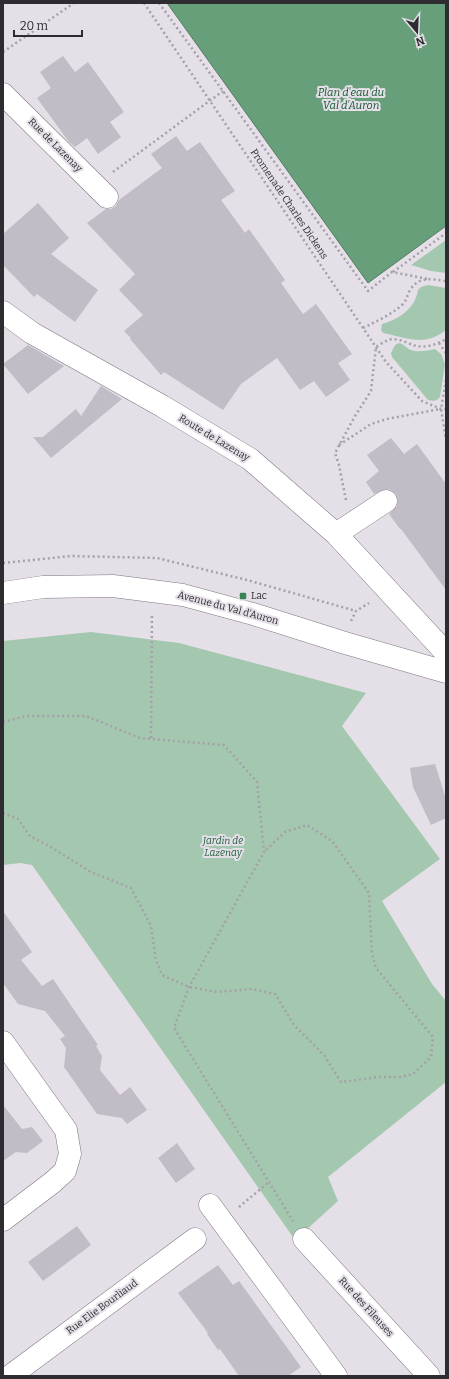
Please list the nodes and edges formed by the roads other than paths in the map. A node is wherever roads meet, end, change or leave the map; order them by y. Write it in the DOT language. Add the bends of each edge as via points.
graph roads {
  1 [pos="3,94"];
  2 [pos="101,191"];
  3 [pos="3,312"];
  4 [pos="386,500"];
  5 [pos="340,532"];
  6 [pos="3,593"];
  7 [pos="446,653"];
  8 [pos="446,672"];
  9 [pos="3,1042"];
  10 [pos="210,1205"];
  11 [pos="3,1220"];
  12 [pos="195,1239"];
  13 [pos="304,1239"];
  14 [pos="10,1376"];
  15 [pos="336,1376"];
  16 [pos="429,1376"];
  1 -- 2 [label="street, Rue de Lazenay"];
  3 -- 5 [label="street, Route de Lazenay" via="32,333 250,459"];
  4 -- 5 [label="street"];
  5 -- 7 [label="street, Route de Lazenay"];
  6 -- 8 [label="street, Avenue du Val d'Auron" via="43,587 113,586 183,595"];
  9 -- 11 [label="street" via="66,1130 70,1154 65,1171"];
  10 -- 15 [label="street"];
  12 -- 14 [label="street, Rue Elie Bourliaud"];
  13 -- 16 [label="street, Rue des Fileuses"];
}
